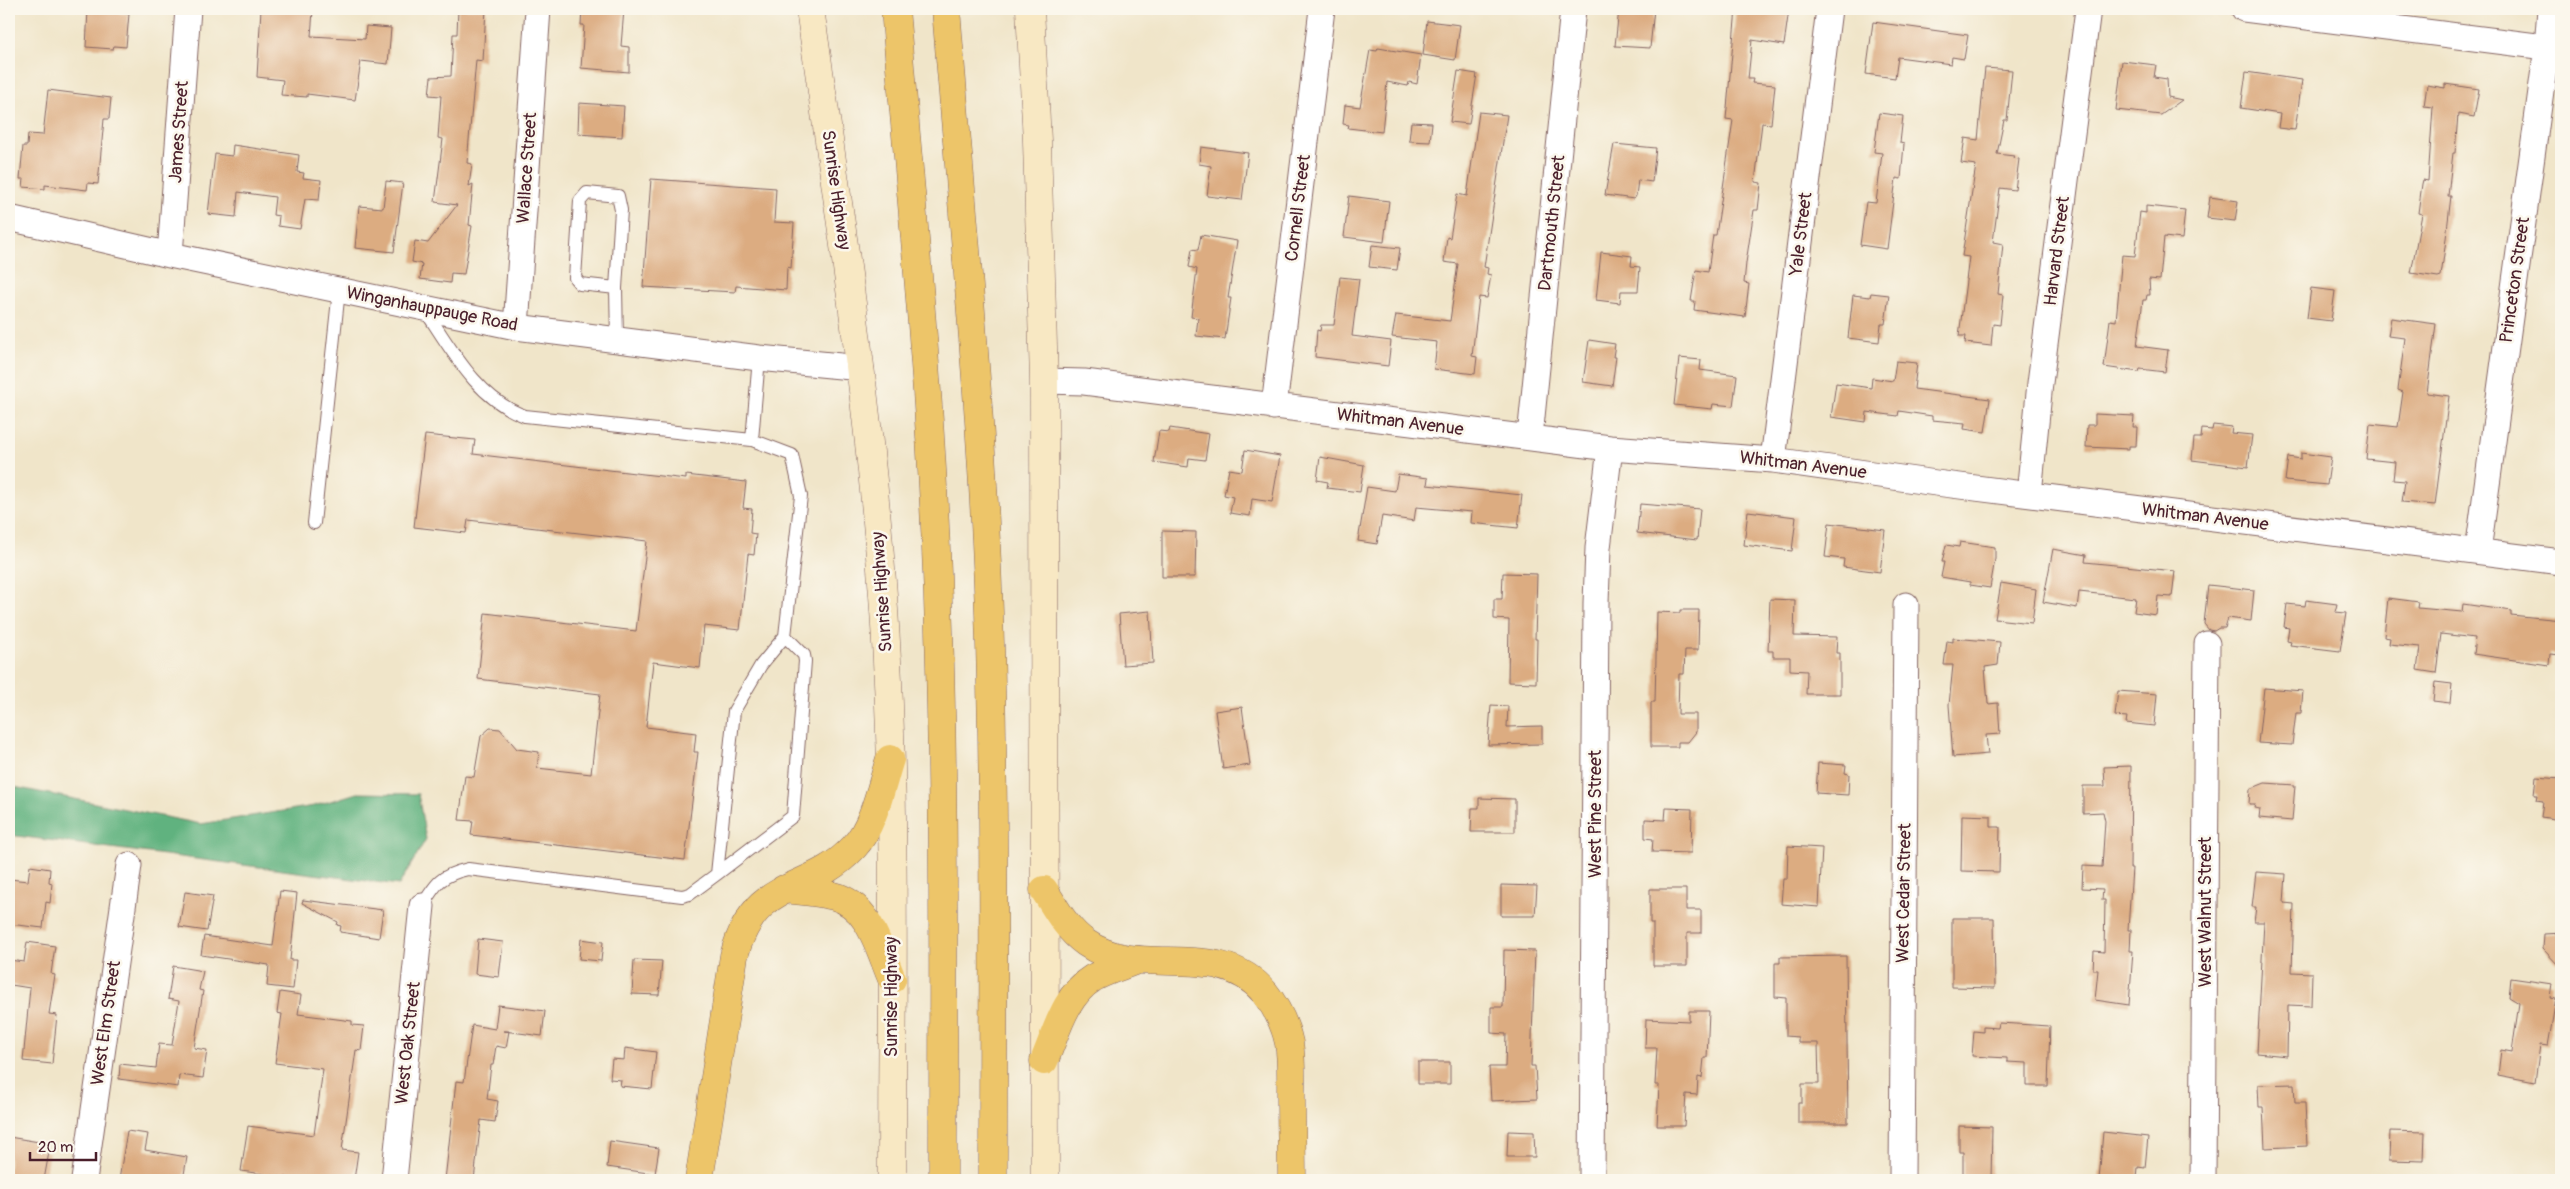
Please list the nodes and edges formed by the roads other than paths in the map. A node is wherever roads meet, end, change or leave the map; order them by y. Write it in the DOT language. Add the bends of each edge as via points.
graph roads {
  1 [pos="188,9"];
  2 [pos="538,9"];
  3 [pos="810,9"];
  4 [pos="896,9"];
  5 [pos="946,9"];
  6 [pos="1030,9"];
  7 [pos="1322,9"];
  8 [pos="1573,9"];
  9 [pos="1829,9"];
  10 [pos="2088,9"];
  11 [pos="2244,9"];
  12 [pos="2550,9"];
  13 [pos="2554,48"];
  14 [pos="9,218"];
  15 [pos="170,255"];
  16 [pos="616,288"];
  17 [pos="339,290"];
  18 [pos="424,308"];
  19 [pos="516,327"];
  20 [pos="617,340"];
  21 [pos="759,358"];
  22 [pos="861,368"];
  23 [pos="1044,381"];
  24 [pos="1274,407"];
  25 [pos="1530,437"];
  26 [pos="752,440"];
  27 [pos="1610,448"];
  28 [pos="1773,460"];
  29 [pos="2029,494"];
  30 [pos="314,523"];
  31 [pos="2478,551"];
  32 [pos="2561,562"];
  33 [pos="1906,605"];
  34 [pos="785,636"];
  35 [pos="2207,644"];
  36 [pos="890,759"];
  37 [pos="129,865"];
  38 [pos="717,874"];
  39 [pos="784,889"];
  40 [pos="1044,890"];
  41 [pos="422,906"];
  42 [pos="1137,960"];
  43 [pos="892,979"];
  44 [pos="1044,1061"];
  45 [pos="84,1180"];
  46 [pos="394,1180"];
  47 [pos="700,1180"];
  48 [pos="892,1180"];
  49 [pos="943,1180"];
  50 [pos="993,1180"];
  51 [pos="1045,1180"];
  52 [pos="1292,1180"];
  53 [pos="1592,1180"];
  54 [pos="1902,1180"];
  55 [pos="2204,1180"];
  1 -- 15 [label="street, James Street"];
  2 -- 19 [label="street, Wallace Street"];
  3 -- 22 [label="main road, Sunrise Highway"];
  4 -- 49 [label="main road" via="937,560 943,826"];
  5 -- 50 [label="main road" via="971,313 987,564 992,782"];
  6 -- 23 [label="main road"];
  7 -- 24 [label="street, Cornell Street"];
  8 -- 25 [label="street, Dartmouth Street"];
  9 -- 28 [label="street, Yale Street"];
  10 -- 29 [label="street, Harvard Street"];
  11 -- 13 [label="street"];
  12 -- 13 [label="street, Princeton Street"];
  13 -- 31 [label="street, Princeton Street"];
  14 -- 15 [label="street, Winganhauppauge Road"];
  15 -- 17 [label="street, Winganhauppauge Road"];
  16 -- 16 [label="lane" via="621,210 618,196 587,194 580,201 575,278 580,284"];
  16 -- 20 [label="lane"];
  17 -- 18 [label="street, Winganhauppauge Road"];
  17 -- 30 [label="lane"];
  18 -- 19 [label="street, Winganhauppauge Road"];
  18 -- 26 [label="lane" via="464,370 512,411 525,416"];
  19 -- 20 [label="street, Winganhauppauge Road"];
  20 -- 21 [label="street, Winganhauppauge Road"];
  21 -- 22 [label="street, Winganhauppauge Road"];
  21 -- 26 [label="lane"];
  22 -- 36 [label="main road, Sunrise Highway" via="881,570"];
  23 -- 24 [label="street, Whitman Avenue" via="1084,382"];
  23 -- 40 [label="main road"];
  24 -- 25 [label="street, Whitman Avenue"];
  25 -- 27 [label="street, Whitman Avenue"];
  26 -- 34 [label="lane" via="792,455 801,496"];
  27 -- 28 [label="street, Whitman Avenue"];
  27 -- 53 [label="street, West Pine Street" via="1598,548 1596,603"];
  28 -- 29 [label="street, Whitman Avenue"];
  29 -- 31 [label="street, Whitman Avenue"];
  31 -- 32 [label="street, Whitman Avenue"];
  33 -- 54 [label="street, West Cedar Street"];
  34 -- 38 [label="lane" via="761,665 734,711"];
  34 -- 38 [label="lane" via="804,655 805,661 793,816"];
  35 -- 55 [label="street, West Walnut Street"];
  36 -- 39 [label="main road" via="868,824 855,846 837,863"];
  36 -- 43 [label="main road, Sunrise Highway"];
  37 -- 45 [label="street, West Elm Street"];
  38 -- 41 [label="lane" via="690,894 682,896 468,869 443,877"];
  39 -- 43 [label="main road" via="836,896 856,907 870,926"];
  39 -- 47 [label="main road" via="756,910 738,943"];
  40 -- 42 [label="main road" via="1070,929 1087,944"];
  40 -- 44 [label="main road"];
  41 -- 46 [label="street, West Oak Street"];
  42 -- 44 [label="main road" via="1082,986 1067,1008"];
  42 -- 52 [label="main road" via="1204,962 1230,968 1256,984 1277,1008 1291,1056"];
  43 -- 48 [label="main road, Sunrise Highway"];
  44 -- 51 [label="main road"];
}
